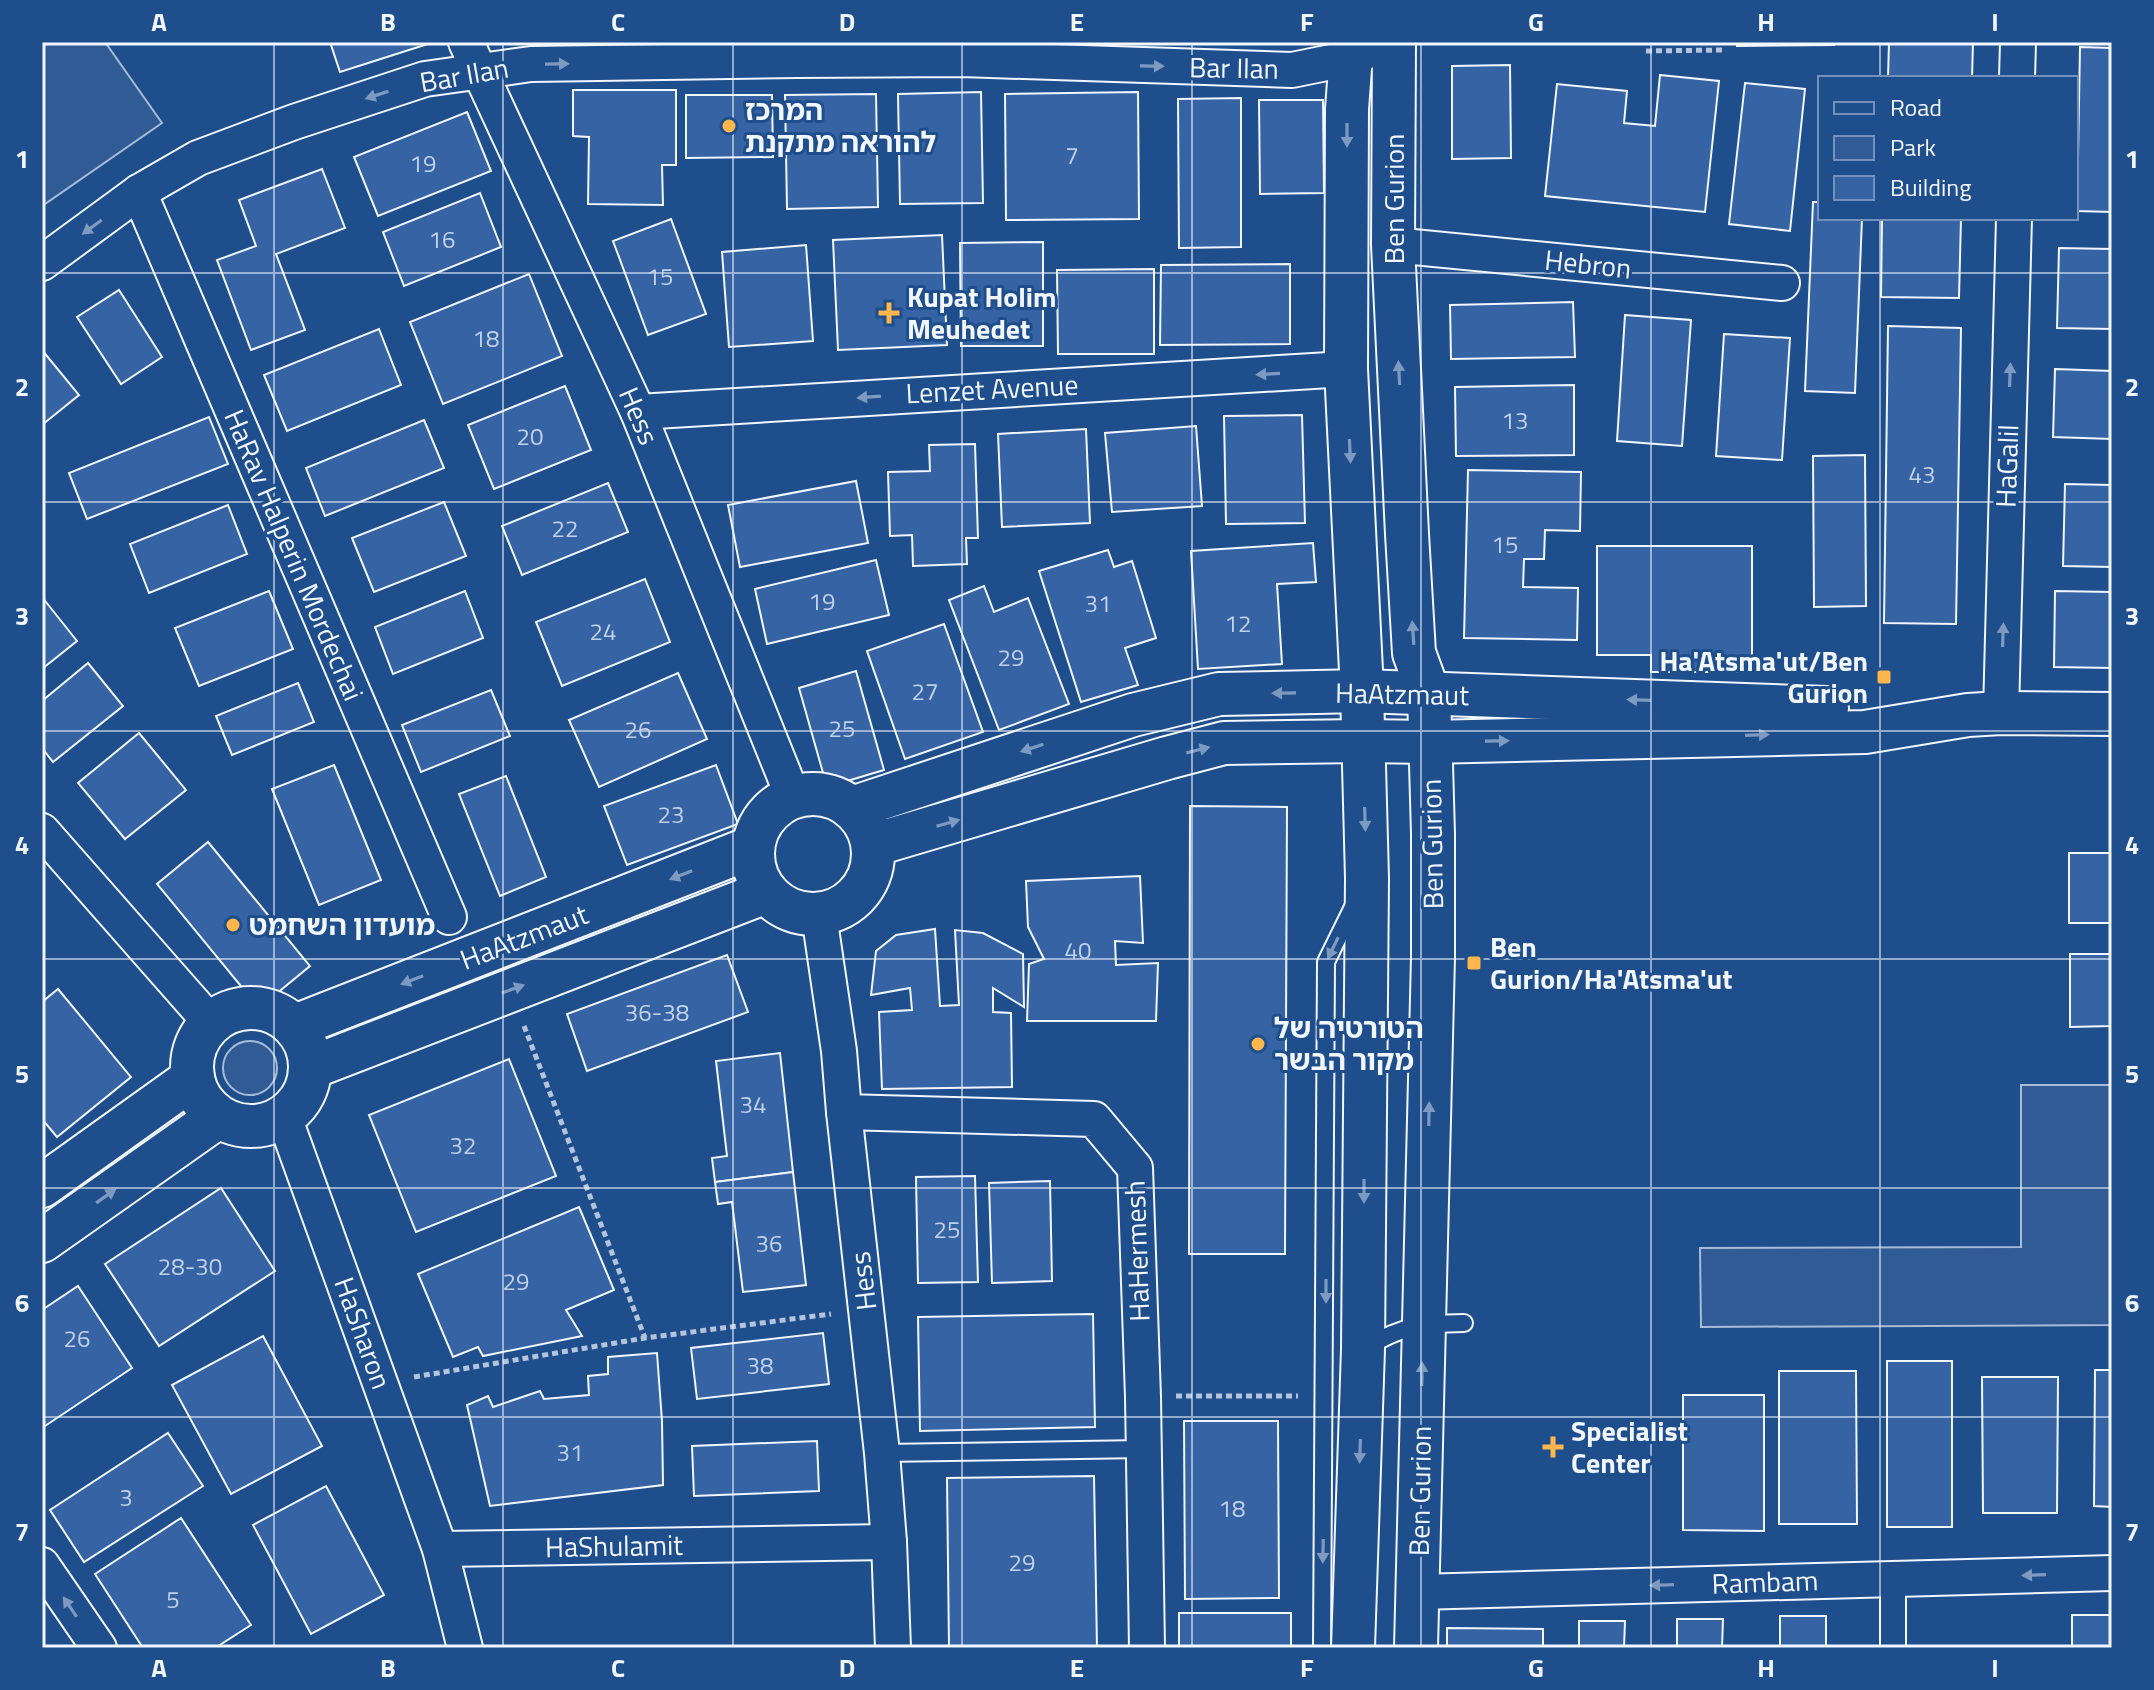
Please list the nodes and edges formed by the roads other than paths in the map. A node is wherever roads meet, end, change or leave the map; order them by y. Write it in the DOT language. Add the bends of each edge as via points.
graph roads {
  1 [pos="1130,42"];
  2 [pos="1392,42"];
  3 [pos="2018,42"];
  4 [pos="1352,50"];
  5 [pos="796,51"];
  6 [pos="473,57"];
  7 [pos="1074,61"];
  8 [pos="2017,76"];
  9 [pos="139,192"];
  10 [pos="2014,220"];
  11 [pos="1393,245"];
  12 [pos="42,263"];
  13 [pos="1782,283"];
  14 [pos="1346,369"];
  15 [pos="638,412"];
  16 [pos="1362,691"];
  17 [pos="1429,694"];
  18 [pos="1984,714"];
  19 [pos="2112,714"];
  20 [pos="1363,741"];
  21 [pos="1430,742"];
  22 [pos="793,797"];
  23 [pos="852,808"];
  24 [pos="42,831"];
  25 [pos="873,845"];
  26 [pos="753,847"];
  27 [pos="1367,878"];
  28 [pos="766,892"];
  29 [pos="819,915"];
  30 [pos="449,917"];
  31 [pos="211,1023"];
  32 [pos="295,1026"];
  33 [pos="310,1068"];
  34 [pos="193,1078"];
  35 [pos="844,1112"];
  36 [pos="218,1117"];
  37 [pos="284,1117"];
  38 [pos="42,1186"];
  39 [pos="42,1241"];
  40 [pos="1439,1309"];
  41 [pos="1363,1349"];
  42 [pos="1144,1449"];
  43 [pos="882,1453"];
  44 [pos="889,1542"];
  45 [pos="440,1549"];
  46 [pos="42,1565"];
  47 [pos="2112,1573"];
  48 [pos="1893,1579"];
  49 [pos="1417,1592"];
  50 [pos="99,1648"];
  51 [pos="465,1648"];
  52 [pos="893,1648"];
  53 [pos="1147,1648"];
  54 [pos="1322,1648"];
  55 [pos="1353,1648"];
  56 [pos="1416,1648"];
  57 [pos="1893,1648"];
  1 -- 7 [label="street, Bar Ilan"];
  2 -- 4 [label="street, Bar Ilan"];
  2 -- 11 [label="street, Ben Gurion"];
  3 -- 8 [label="street"];
  7 -- 4 [label="street, Bar Ilan, one-way" via="1292,70"];
  4 -- 14 [label="street, Ben Gurion, one-way"];
  6 -- 5 [label="street, Bar Ilan, one-way" via="531,64"];
  5 -- 7 [label="street, Bar Ilan"];
  6 -- 9 [label="street, Bar Ilan, one-way" via="425,79 198,158"];
  6 -- 15 [label="street, Hess"];
  9 -- 12 [label="street, Bar Ilan, one-way"];
  9 -- 30 [label="street, HaRav Halperin Mordechai"];
  18 -- 10 [label="street, HaGalil, one-way"];
  11 -- 13 [label="street, Hebron"];
  17 -- 11 [label="street, Ben Gurion, one-way" via="1414,653"];
  14 -- 15 [label="street, Lenzet Avenue, one-way"];
  14 -- 16 [label="street, Ben Gurion, one-way"];
  15 -- 22 [label="street, Hess"];
  16 -- 17 [label="street, HaAtzmaut"];
  16 -- 20 [label="street, Ben Gurion"];
  16 -- 23 [label="street, HaAtzmaut, one-way" via="1219,694 1133,715"];
  18 -- 17 [label="street, HaAtzmaut, one-way"];
  17 -- 21 [label="street, Ben Gurion"];
  18 -- 19 [label="street, HaAtzmaut"];
  21 -- 18 [label="street, HaAtzmaut, one-way" via="1865,732"];
  20 -- 21 [label="street, HaAtzmaut"];
  25 -- 20 [label="street, HaAtzmaut, one-way" via="1224,743"];
  20 -- 27 [label="street, Ben Gurion, one-way"];
  40 -- 21 [label="street, Ben Gurion, one-way"];
  22 -- 23 [label="street" via="824,796"];
  22 -- 26 [label="street" via="766,817"];
  23 -- 25 [label="street" via="870,831"];
  24 -- 31 [label="street"];
  25 -- 29 [label="street" via="870,877 861,892 835,911"];
  26 -- 28 [label="street" via="757,878"];
  26 -- 32 [label="street, HaAtzmaut, one-way"];
  27 -- 41 [label="street, Ben Gurion, one-way"];
  27 -- 54 [label="lane, one-way" via="1326,962"];
  28 -- 29 [label="street" via="789,910"];
  33 -- 28 [label="street, HaAtzmaut, one-way"];
  29 -- 35 [label="street, Hess"];
  31 -- 32 [label="street" via="245,1008 272,1012"];
  31 -- 34 [label="street" via="195,1048"];
  32 -- 33 [label="street"];
  33 -- 37 [label="street" via="305,1093"];
  34 -- 36 [label="street" via="197,1093"];
  34 -- 38 [label="street"];
  35 -- 42 [label="street, HaHermesh" via="1094,1119 1135,1168"];
  35 -- 43 [label="street, Hess"];
  36 -- 37 [label="street" via="251,1127"];
  39 -- 36 [label="street, one-way"];
  37 -- 45 [label="street, HaSharon"];
  40 -- 41 [label="lane"];
  49 -- 40 [label="street, Ben Gurion, one-way"];
  41 -- 55 [label="street, Ben Gurion, one-way"];
  42 -- 43 [label="lane"];
  42 -- 53 [label="street, HaHermesh"];
  43 -- 44 [label="street, Hess"];
  44 -- 45 [label="street, HaShulamit"];
  44 -- 52 [label="street, Hess"];
  45 -- 51 [label="street"];
  50 -- 46 [label="street, one-way"];
  47 -- 48 [label="street, Rambam, one-way"];
  48 -- 49 [label="street, Rambam, one-way"];
  48 -- 57 [label="street"];
  49 -- 56 [label="street, Ben Gurion"];
}
